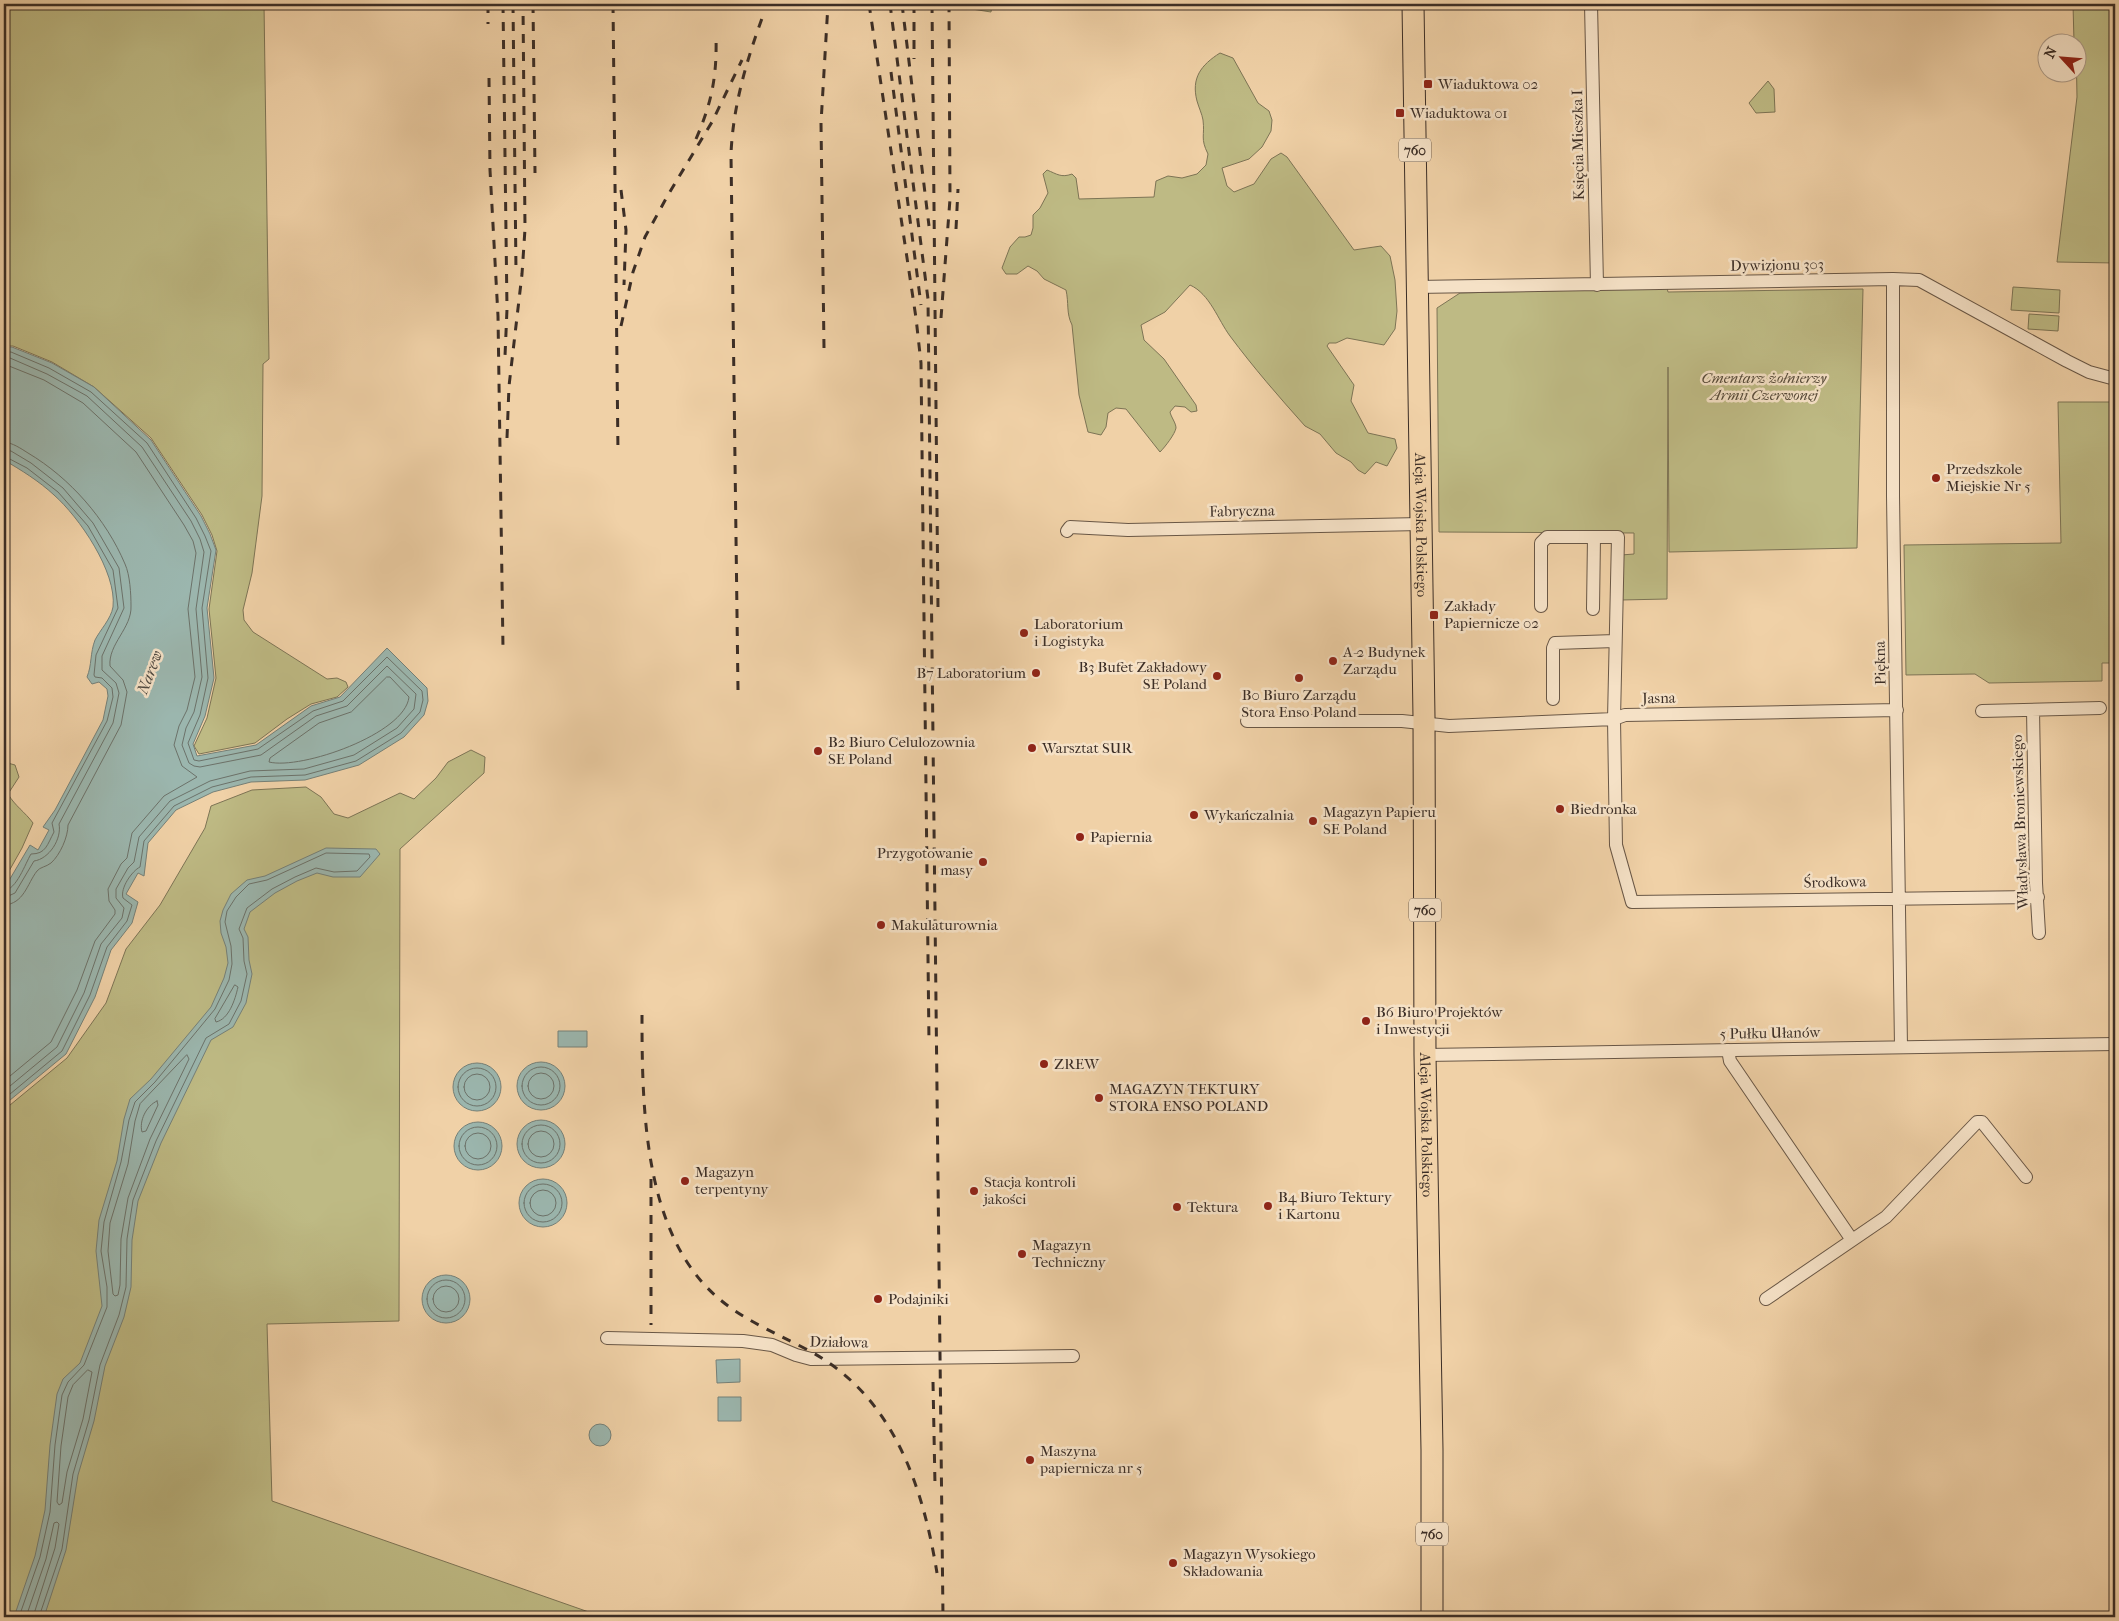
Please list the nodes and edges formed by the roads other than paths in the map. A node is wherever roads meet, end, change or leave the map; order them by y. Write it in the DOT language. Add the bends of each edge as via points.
graph roads {
  1 [pos="1413,4"];
  2 [pos="1591,4"];
  3 [pos="1893,279"];
  4 [pos="1597,285"];
  5 [pos="1416,286"];
  6 [pos="2115,379"];
  7 [pos="1421,524"];
  8 [pos="1067,531"];
  9 [pos="1594,537"];
  10 [pos="1541,606"];
  11 [pos="1593,609"];
  12 [pos="1615,641"];
  13 [pos="1552,699"];
  14 [pos="2100,708"];
  15 [pos="1897,710"];
  16 [pos="2033,710"];
  17 [pos="1982,711"];
  18 [pos="1614,719"];
  19 [pos="1247,721"];
  20 [pos="1424,724"];
  21 [pos="2038,897"];
  22 [pos="1899,898"];
  23 [pos="2039,933"];
  24 [pos="2115,1044"];
  25 [pos="1901,1047"];
  26 [pos="1728,1050"];
  27 [pos="1425,1055"];
  28 [pos="2026,1177"];
  29 [pos="1852,1240"];
  30 [pos="1766,1299"];
  31 [pos="607,1338"];
  32 [pos="1073,1356"];
  33 [pos="1432,1617"];
  1 -- 5 [label="main road, Aleja Wojska Polskiego / 760"];
  2 -- 4 [label="street, Księcia Mieszka I"];
  3 -- 4 [label="street, Dywizjonu 303"];
  3 -- 6 [label="street, Dywizjonu 303" via="1919,280 2088,372"];
  3 -- 15 [label="street, Piękna"];
  4 -- 5 [label="street, Dywizjonu 303"];
  5 -- 7 [label="main road, Aleja Wojska Polskiego / 760"];
  7 -- 8 [label="street, Fabryczna" via="1128,530 1070,527"];
  7 -- 20 [label="main road, Aleja Wojska Polskiego / 760"];
  9 -- 10 [label="street" via="1547,537 1542,540"];
  9 -- 11 [label="street"];
  9 -- 12 [label="street" via="1618,537"];
  12 -- 13 [label="street" via="1556,643 1553,648"];
  12 -- 18 [label="street"];
  14 -- 16 [label="street"];
  15 -- 18 [label="street, Jasna" via="1625,714"];
  15 -- 22 [label="street, Piękna"];
  16 -- 17 [label="street"];
  16 -- 21 [label="street, Władysława Broniewskiego"];
  18 -- 20 [label="street, Jasna" via="1449,726"];
  18 -- 22 [label="street, Środkowa" via="1616,845 1632,902"];
  19 -- 20 [label="street, Jasna" via="1375,720"];
  20 -- 27 [label="main road, Aleja Wojska Polskiego / 760"];
  21 -- 22 [label="street, Środkowa"];
  21 -- 23 [label="street, Władysława Broniewskiego"];
  22 -- 25 [label="street, Piękna"];
  24 -- 25 [label="street, 5 Pułku Ułanów"];
  25 -- 26 [label="street, 5 Pułku Ułanów"];
  26 -- 27 [label="street, 5 Pułku Ułanów"];
  26 -- 29 [label="street" via="1730,1061"];
  27 -- 33 [label="main road, Aleja Wojska Polskiego / 760"];
  28 -- 29 [label="street" via="1979,1121 1894,1210"];
  29 -- 30 [label="street"];
  31 -- 32 [label="street, Działowa" via="743,1341 772,1345 811,1359"];
}
